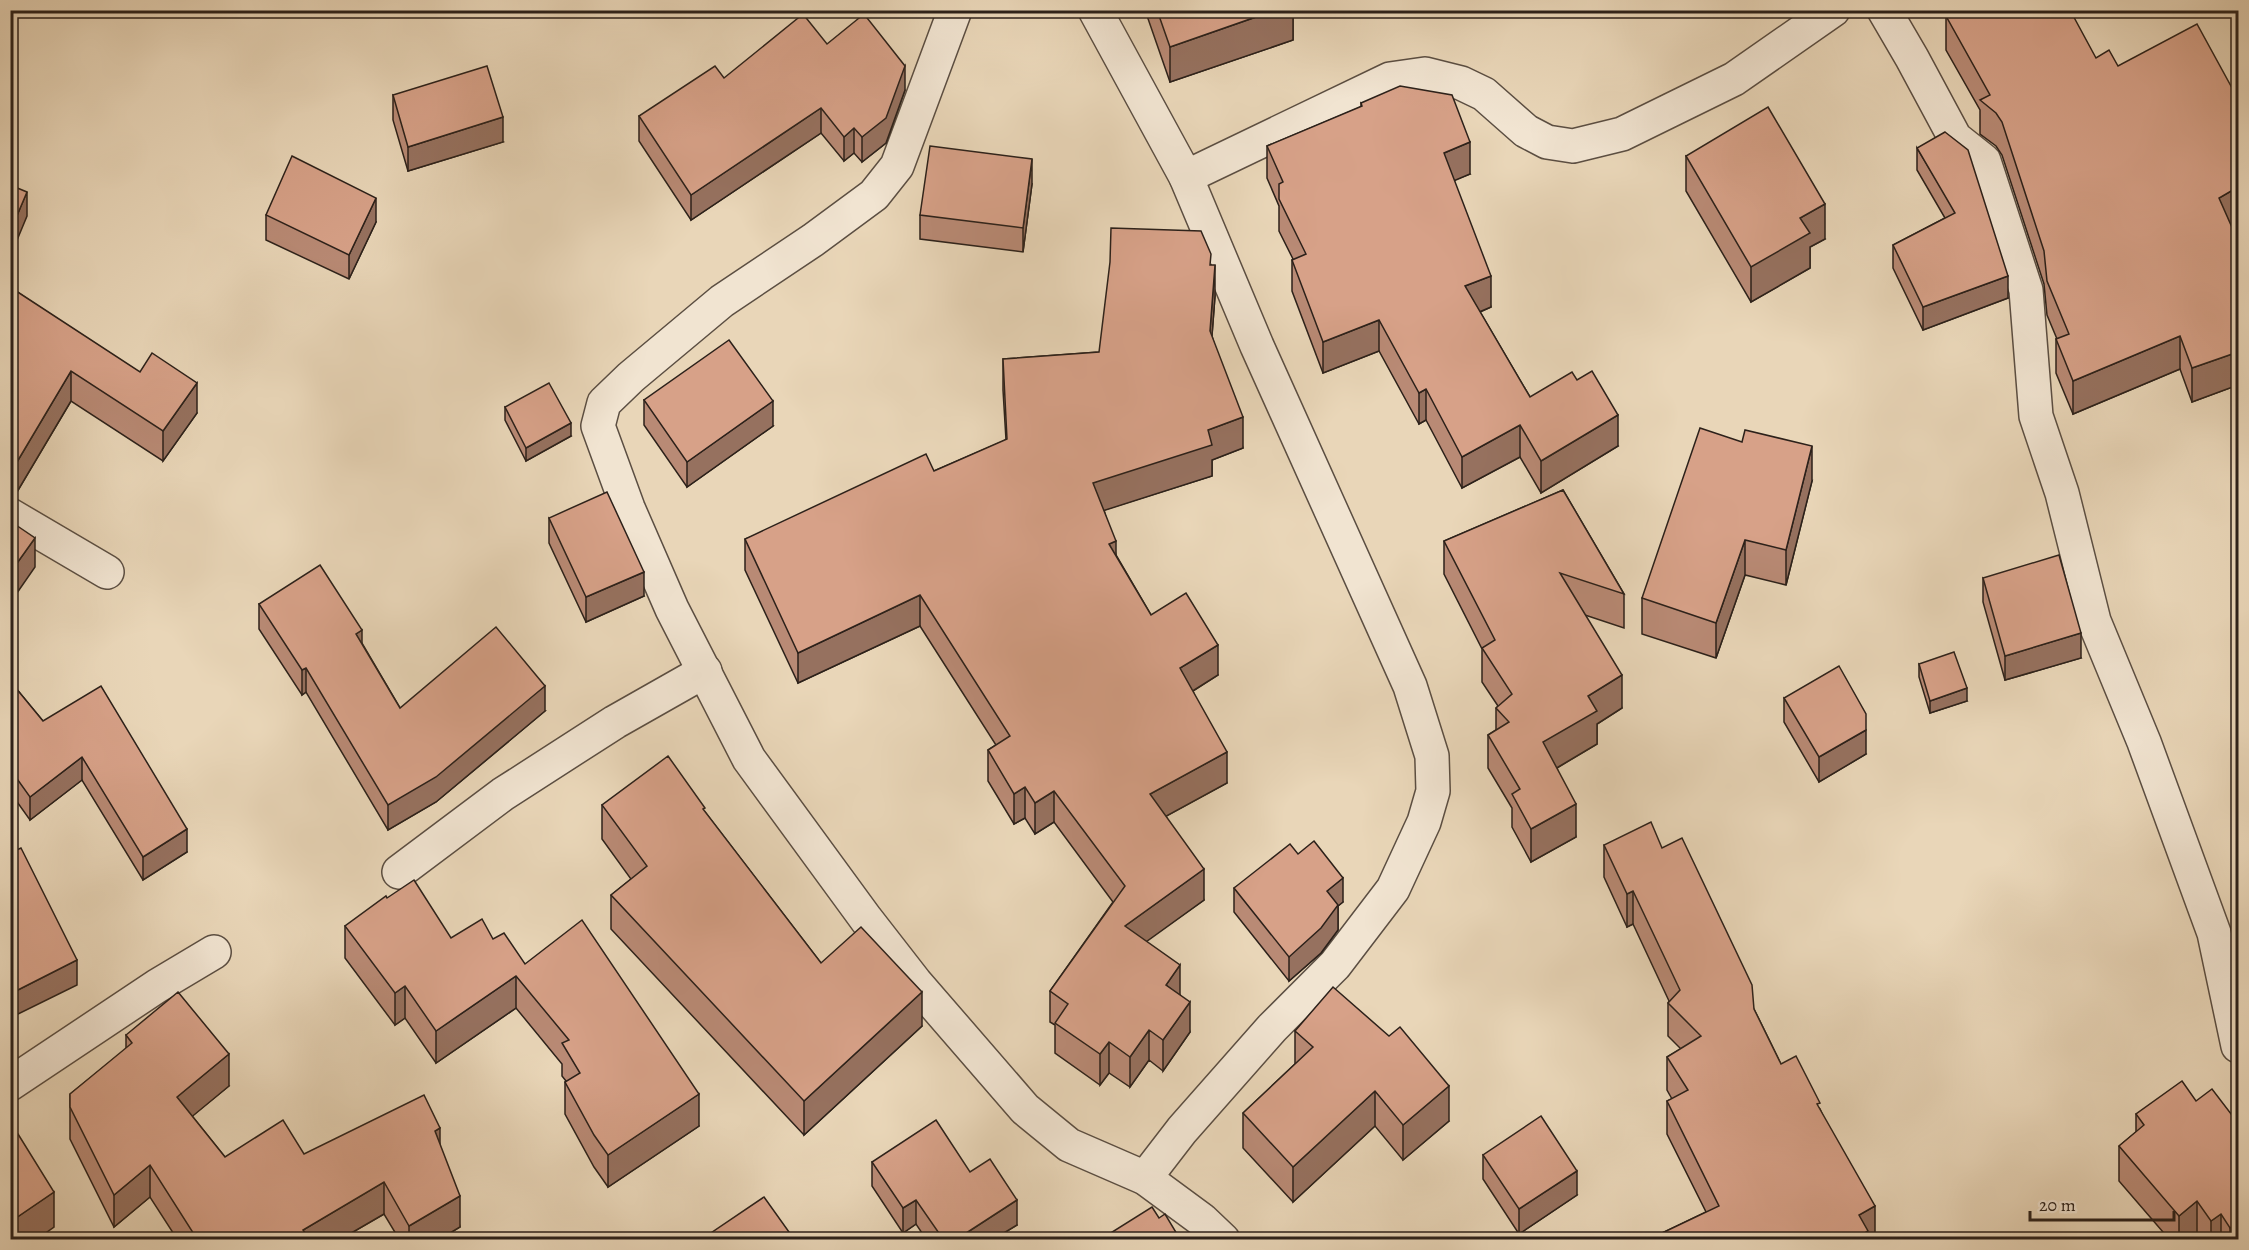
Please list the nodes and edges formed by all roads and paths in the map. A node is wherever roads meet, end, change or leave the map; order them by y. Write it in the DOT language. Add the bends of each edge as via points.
graph roads {
  1 [pos="955,10"];
  2 [pos="1095,10"];
  3 [pos="1833,10"];
  4 [pos="1884,10"];
  5 [pos="1186,177"];
  6 [pos="10,515"];
  7 [pos="107,572"];
  8 [pos="705,671"];
  9 [pos="399,872"];
  10 [pos="2226,928"];
  11 [pos="214,952"];
  12 [pos="2238,1046"];
  13 [pos="10,1084"];
  14 [pos="1145,1178"];
  15 [pos="1223,1239"];
  1 -- 8 [label="street" via="897,166 874,195 722,301 604,403 598,426 628,508 672,609"];
  2 -- 5 [label="street"];
  3 -- 5 [label="street" via="1734,79 1622,134 1573,146 1546,142 1526,131 1484,94 1461,83 1425,74 1390,79"];
  4 -- 10 [label="street" via="1955,138 1983,160 2026,290 2036,416 2062,493 2094,621"];
  5 -- 14 [label="street" via="1257,346 1410,686 1432,756 1433,791 1424,822 1393,889 1335,965 1272,1028"];
  6 -- 7 [label="street"];
  8 -- 9 [label="street" via="615,722 503,794"];
  8 -- 14 [label="street" via="749,759 915,982 1025,1109 1069,1145"];
  10 -- 12 [label="street"];
  11 -- 13 [label="street"];
  14 -- 15 [label="street"];
}
